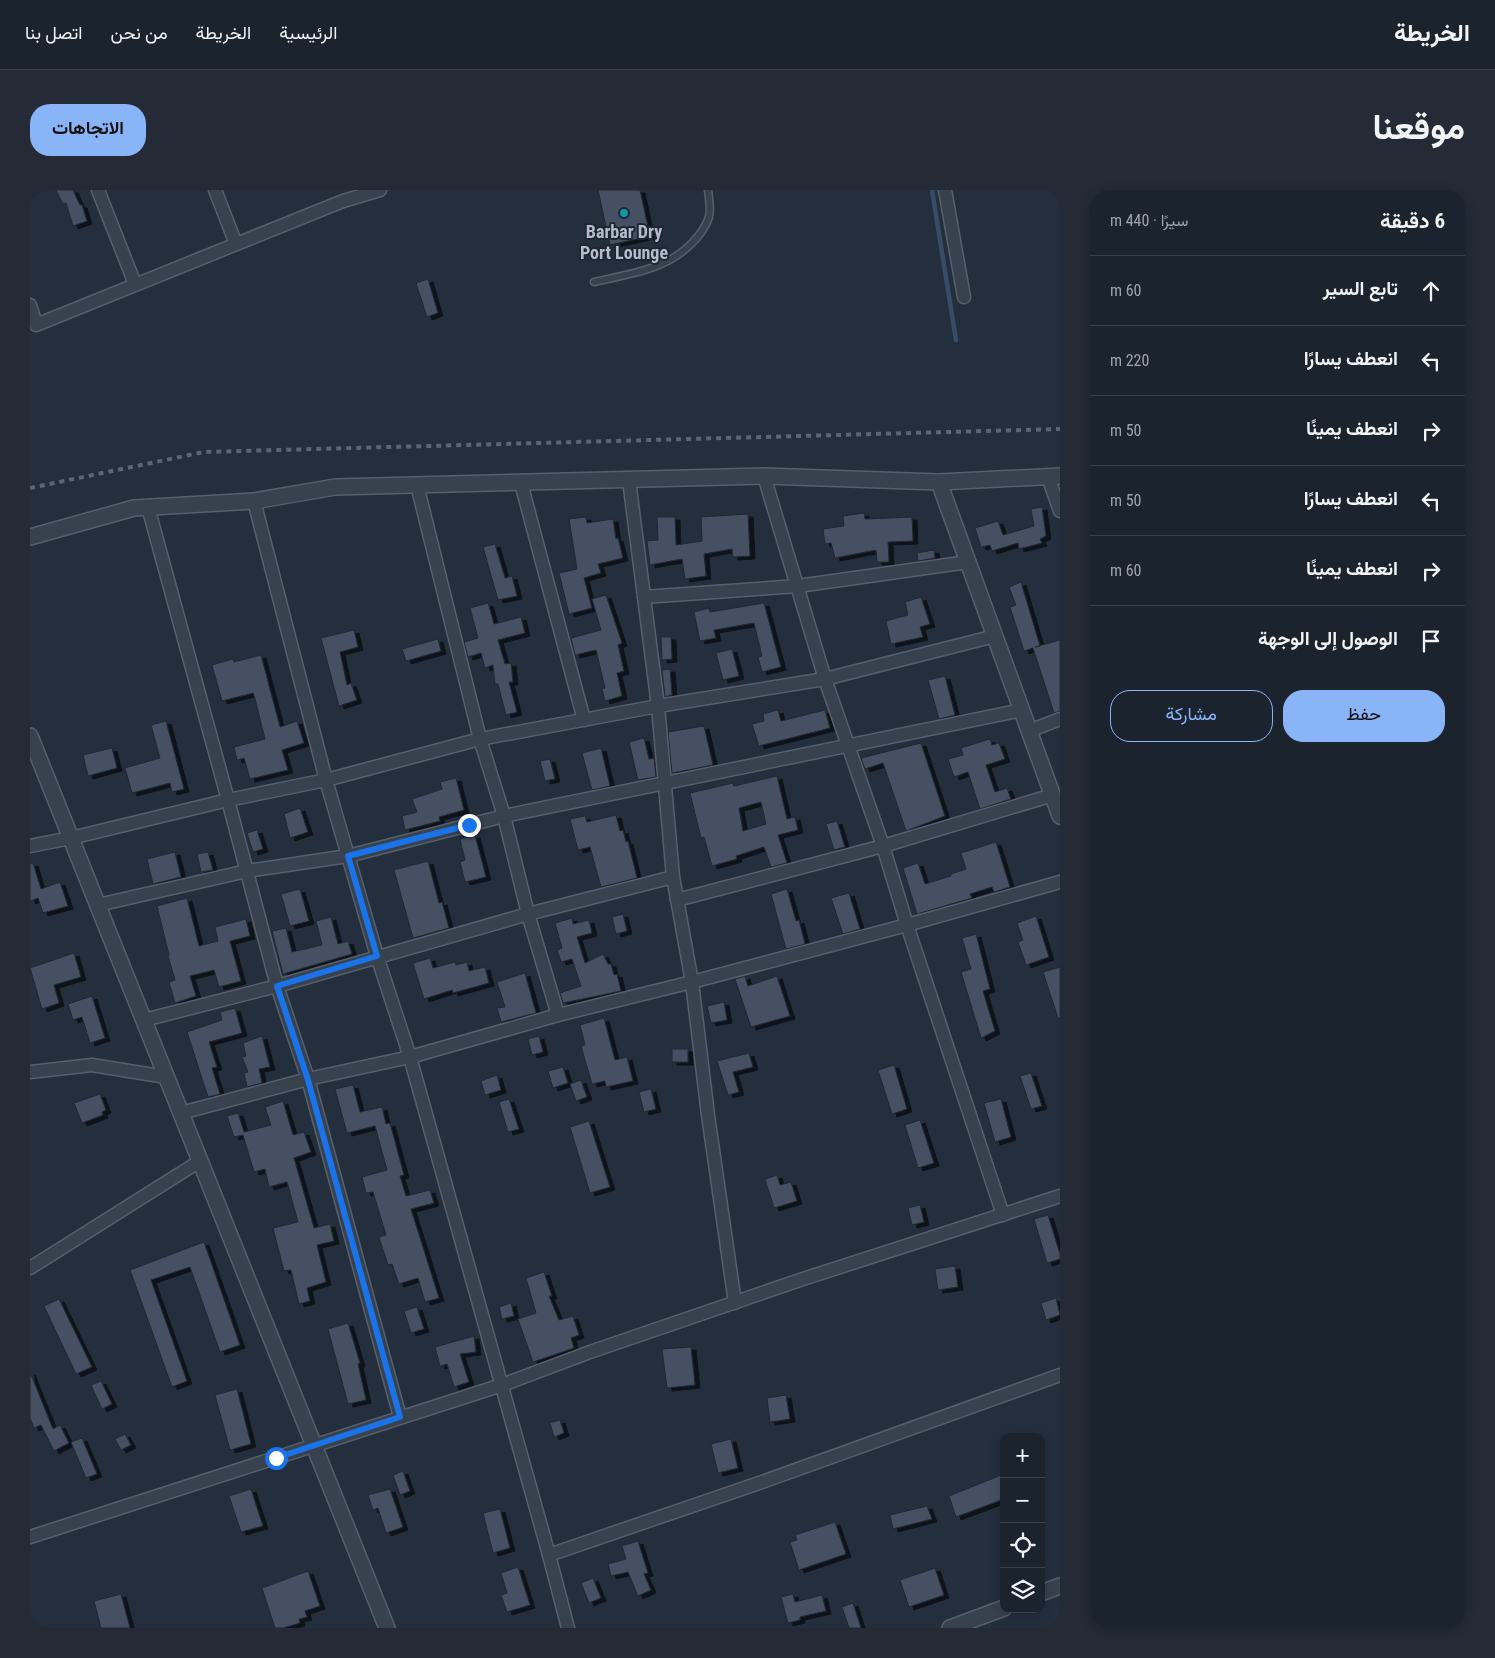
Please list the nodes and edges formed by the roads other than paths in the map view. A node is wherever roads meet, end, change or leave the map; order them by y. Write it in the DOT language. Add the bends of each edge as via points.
graph roads {
  1 [pos="98,190"];
  2 [pos="215,190"];
  3 [pos="380,190"];
  4 [pos="708,190"];
  5 [pos="946,190"];
  6 [pos="341,196"];
  7 [pos="236,244"];
  8 [pos="594,282"];
  9 [pos="135,284"];
  10 [pos="964,297"];
  11 [pos="30,305"];
  12 [pos="764,476"];
  13 [pos="1054,477"];
  14 [pos="629,480"];
  15 [pos="939,482"];
  16 [pos="521,483"];
  17 [pos="417,485"];
  18 [pos="254,501"];
  19 [pos="148,507"];
  20 [pos="1060,511"];
  21 [pos="30,537"];
  22 [pos="968,562"];
  23 [pos="798,586"];
  24 [pos="644,597"];
  25 [pos="995,636"];
  26 [pos="825,679"];
  27 [pos="658,706"];
  28 [pos="1022,710"];
  29 [pos="1060,719"];
  30 [pos="584,720"];
  31 [pos="1029,731"];
  32 [pos="30,736"];
  33 [pos="480,739"];
  34 [pos="848,744"];
  35 [pos="326,780"];
  36 [pos="665,783"];
  37 [pos="1053,796"];
  38 [pos="228,800"];
  39 [pos="504,816"];
  40 [pos="1060,816"];
  41 [pos="71,838"];
  42 [pos="30,846"];
  43 [pos="883,846"];
  44 [pos="348,856"];
  45 [pos="247,871"];
  46 [pos="673,877"];
  47 [pos="1060,882"];
  48 [pos="677,900"];
  49 [pos="98,905"];
  50 [pos="528,914"];
  51 [pos="907,926"];
  52 [pos="377,956"];
  53 [pos="692,982"];
  54 [pos="277,986"];
  55 [pos="558,1015"];
  56 [pos="144,1020"];
  57 [pos="410,1057"];
  58 [pos="30,1072"];
  59 [pos="166,1077"];
  60 [pos="308,1080"];
  61 [pos="181,1112"];
  62 [pos="200,1161"];
  63 [pos="1060,1196"];
  64 [pos="1003,1215"];
  65 [pos="30,1268"];
  66 [pos="735,1303"];
  67 [pos="1060,1375"];
  68 [pos="502,1386"];
  69 [pos="400,1417"];
  70 [pos="314,1446"];
  71 [pos="30,1537"];
  72 [pos="549,1555"];
  73 [pos="1060,1586"];
  74 [pos="1045,1592"];
  75 [pos="1000,1610"];
  76 [pos="972,1624"];
  77 [pos="387,1628"];
  78 [pos="568,1628"];
  79 [pos="950,1628"];
  1 -- 9 [label="street"];
  2 -- 7 [label="street"];
  3 -- 6 [label="street"];
  4 -- 8 [label="lane" via="709,216 700,235 684,252 647,270"];
  5 -- 10 [label="street"];
  6 -- 7 [label="street"];
  7 -- 9 [label="street"];
  9 -- 11 [label="street" via="36,325"];
  12 -- 14 [label="street"];
  12 -- 15 [label="street"];
  12 -- 23 [label="street"];
  13 -- 15 [label="street"];
  13 -- 20 [label="street"];
  14 -- 16 [label="street"];
  14 -- 24 [label="street"];
  15 -- 22 [label="street"];
  16 -- 17 [label="street"];
  16 -- 30 [label="street"];
  17 -- 18 [label="street" via="335,488"];
  17 -- 33 [label="street"];
  18 -- 19 [label="street"];
  18 -- 35 [label="street"];
  19 -- 21 [label="street"];
  19 -- 38 [label="street"];
  22 -- 23 [label="street"];
  22 -- 25 [label="street"];
  23 -- 24 [label="street"];
  23 -- 26 [label="street"];
  24 -- 27 [label="street"];
  25 -- 26 [label="street"];
  25 -- 28 [label="street"];
  26 -- 27 [label="street"];
  26 -- 34 [label="street"];
  27 -- 30 [label="street"];
  27 -- 36 [label="street"];
  28 -- 31 [label="street"];
  28 -- 34 [label="street"];
  29 -- 31 [label="street"];
  30 -- 33 [label="street"];
  31 -- 37 [label="street"];
  32 -- 41 [label="street"];
  33 -- 35 [label="street"];
  33 -- 39 [label="street"];
  34 -- 36 [label="street"];
  34 -- 43 [label="street"];
  35 -- 38 [label="street"];
  35 -- 44 [label="street"];
  36 -- 39 [label="street"];
  36 -- 46 [label="street"];
  37 -- 40 [label="street"];
  37 -- 43 [label="street"];
  38 -- 41 [label="street"];
  38 -- 45 [label="street"];
  39 -- 44 [label="street"];
  39 -- 50 [label="street"];
  41 -- 42 [label="street"];
  41 -- 49 [label="street"];
  43 -- 48 [label="street"];
  43 -- 51 [label="street"];
  44 -- 45 [label="street"];
  44 -- 52 [label="street"];
  45 -- 49 [label="street"];
  45 -- 54 [label="street"];
  46 -- 48 [label="street"];
  46 -- 50 [label="street"];
  47 -- 51 [label="street"];
  48 -- 53 [label="street"];
  49 -- 56 [label="street"];
  50 -- 52 [label="street"];
  50 -- 55 [label="street"];
  51 -- 53 [label="street"];
  51 -- 64 [label="street"];
  52 -- 54 [label="street"];
  52 -- 57 [label="street"];
  53 -- 55 [label="street"];
  53 -- 66 [label="street"];
  54 -- 56 [label="street"];
  54 -- 60 [label="street"];
  55 -- 57 [label="street"];
  56 -- 59 [label="street"];
  57 -- 60 [label="street"];
  57 -- 68 [label="street"];
  58 -- 59 [label="street" via="92,1065"];
  59 -- 61 [label="street"];
  60 -- 61 [label="street"];
  60 -- 69 [label="street"];
  61 -- 62 [label="street"];
  62 -- 65 [label="street"];
  62 -- 70 [label="street"];
  63 -- 64 [label="street"];
  64 -- 66 [label="street"];
  66 -- 68 [label="street"];
  67 -- 72 [label="street"];
  68 -- 69 [label="street"];
  68 -- 72 [label="street"];
  69 -- 70 [label="street"];
  70 -- 71 [label="street"];
  70 -- 77 [label="street"];
  72 -- 78 [label="street"];
  73 -- 74 [label="street"];
  75 -- 76 [label="street"];
  76 -- 79 [label="street"];
}
